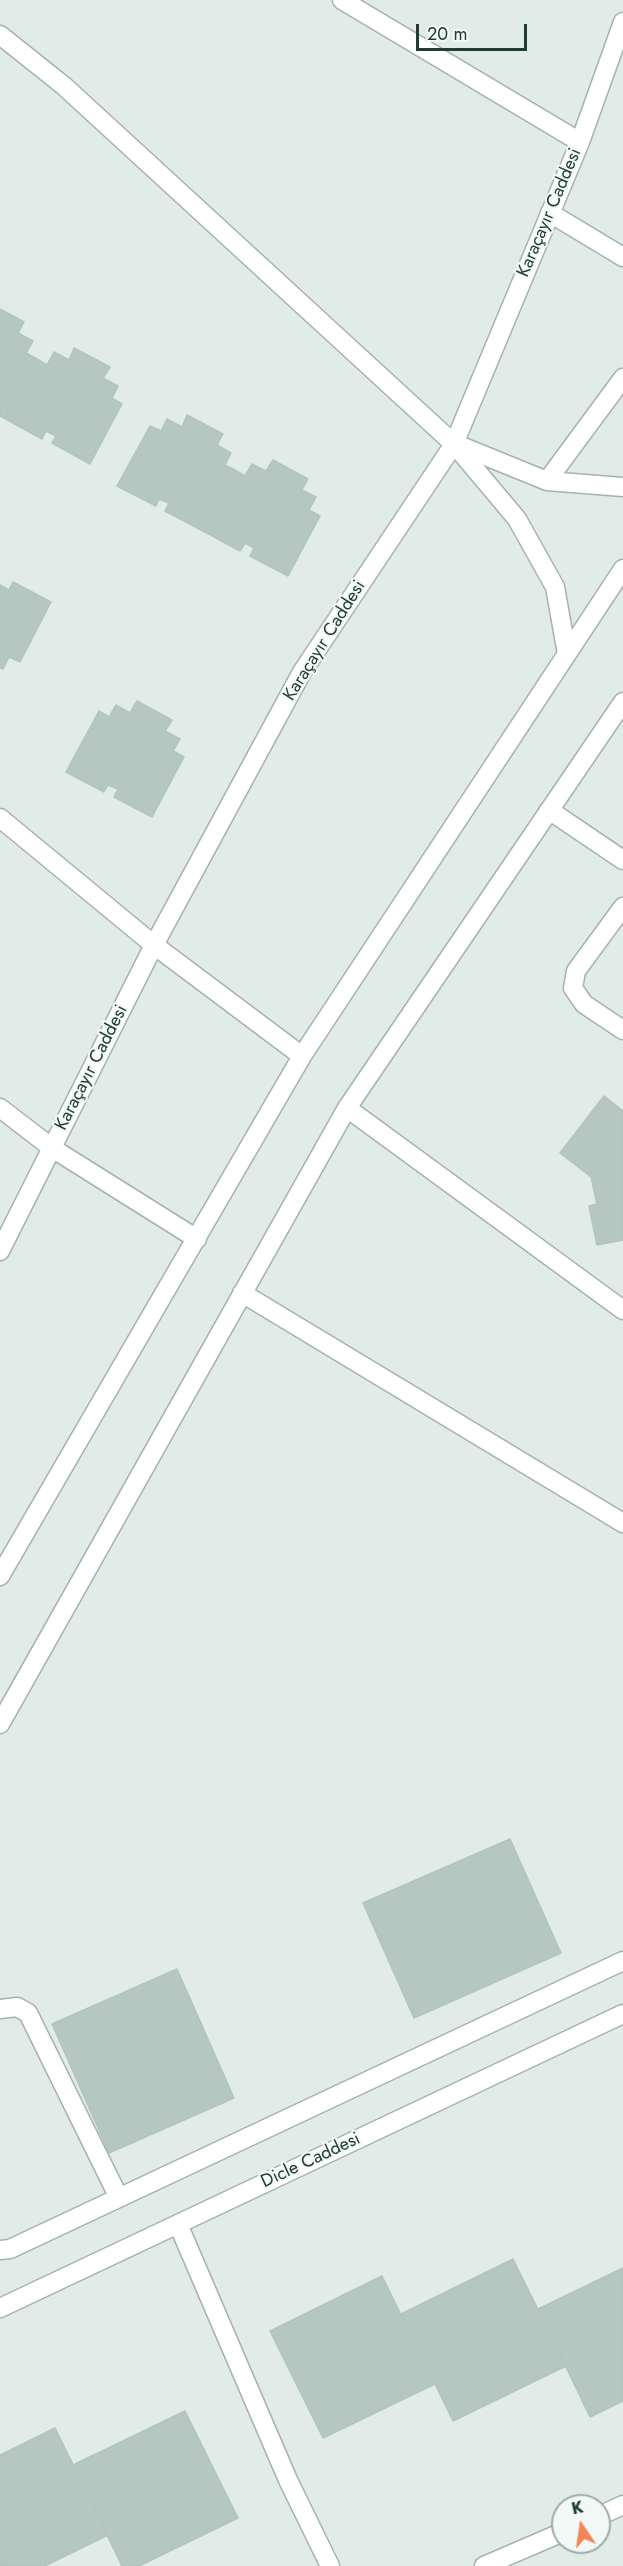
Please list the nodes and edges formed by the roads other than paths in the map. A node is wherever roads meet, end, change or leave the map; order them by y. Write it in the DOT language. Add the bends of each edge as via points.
graph roads {
  1 [pos="342,0"];
  2 [pos="623,22"];
  3 [pos="0,35"];
  4 [pos="580,142"];
  5 [pos="550,213"];
  6 [pos="623,256"];
  7 [pos="623,378"];
  8 [pos="454,444"];
  9 [pos="547,481"];
  10 [pos="623,487"];
  11 [pos="623,568"];
  12 [pos="567,654"];
  13 [pos="623,702"];
  14 [pos="549,810"];
  15 [pos="0,818"];
  16 [pos="623,860"];
  17 [pos="623,907"];
  18 [pos="154,945"];
  19 [pos="623,1030"];
  20 [pos="302,1056"];
  21 [pos="0,1108"];
  22 [pos="347,1108"];
  23 [pos="52,1148"];
  24 [pos="197,1239"];
  25 [pos="0,1251"];
  26 [pos="242,1293"];
  27 [pos="623,1310"];
  28 [pos="623,1522"];
  29 [pos="0,1576"];
  30 [pos="0,1724"];
  31 [pos="623,1961"];
  32 [pos="0,2009"];
  33 [pos="623,2014"];
  34 [pos="119,2198"];
  35 [pos="178,2224"];
  36 [pos="0,2250"];
  37 [pos="0,2308"];
  38 [pos="551,2537"];
  39 [pos="330,2566"];
  40 [pos="484,2566"];
  1 -- 4 [label="street"];
  2 -- 4 [label="street, Karaçayır Caddesi"];
  3 -- 8 [label="street" via="64,86"];
  4 -- 5 [label="street, Karaçayır Caddesi"];
  5 -- 6 [label="street"];
  5 -- 8 [label="street, Karaçayır Caddesi"];
  7 -- 9 [label="street"];
  8 -- 9 [label="street"];
  8 -- 12 [label="street" via="517,519 555,587"];
  8 -- 18 [label="street, Karaçayır Caddesi" via="302,672"];
  9 -- 10 [label="street"];
  11 -- 12 [label="street"];
  12 -- 20 [label="street"];
  13 -- 14 [label="street"];
  14 -- 16 [label="street"];
  14 -- 22 [label="street"];
  15 -- 18 [label="street"];
  17 -- 19 [label="street" via="576,970 573,988 584,1004"];
  18 -- 20 [label="street"];
  18 -- 23 [label="street, Karaçayır Caddesi"];
  20 -- 24 [label="street"];
  21 -- 23 [label="street"];
  22 -- 26 [label="street"];
  22 -- 27 [label="street"];
  23 -- 24 [label="street"];
  23 -- 25 [label="street, Karaçayır Caddesi"];
  24 -- 29 [label="street"];
  26 -- 28 [label="street"];
  26 -- 30 [label="street"];
  31 -- 34 [label="street"];
  32 -- 34 [label="street" via="17,2007 28,2013"];
  33 -- 35 [label="street, Dicle Caddesi"];
  34 -- 36 [label="street" via="10,2249"];
  35 -- 37 [label="street, Dicle Caddesi"];
  35 -- 39 [label="street" via="288,2480"];
  38 -- 40 [label="street"];
}
